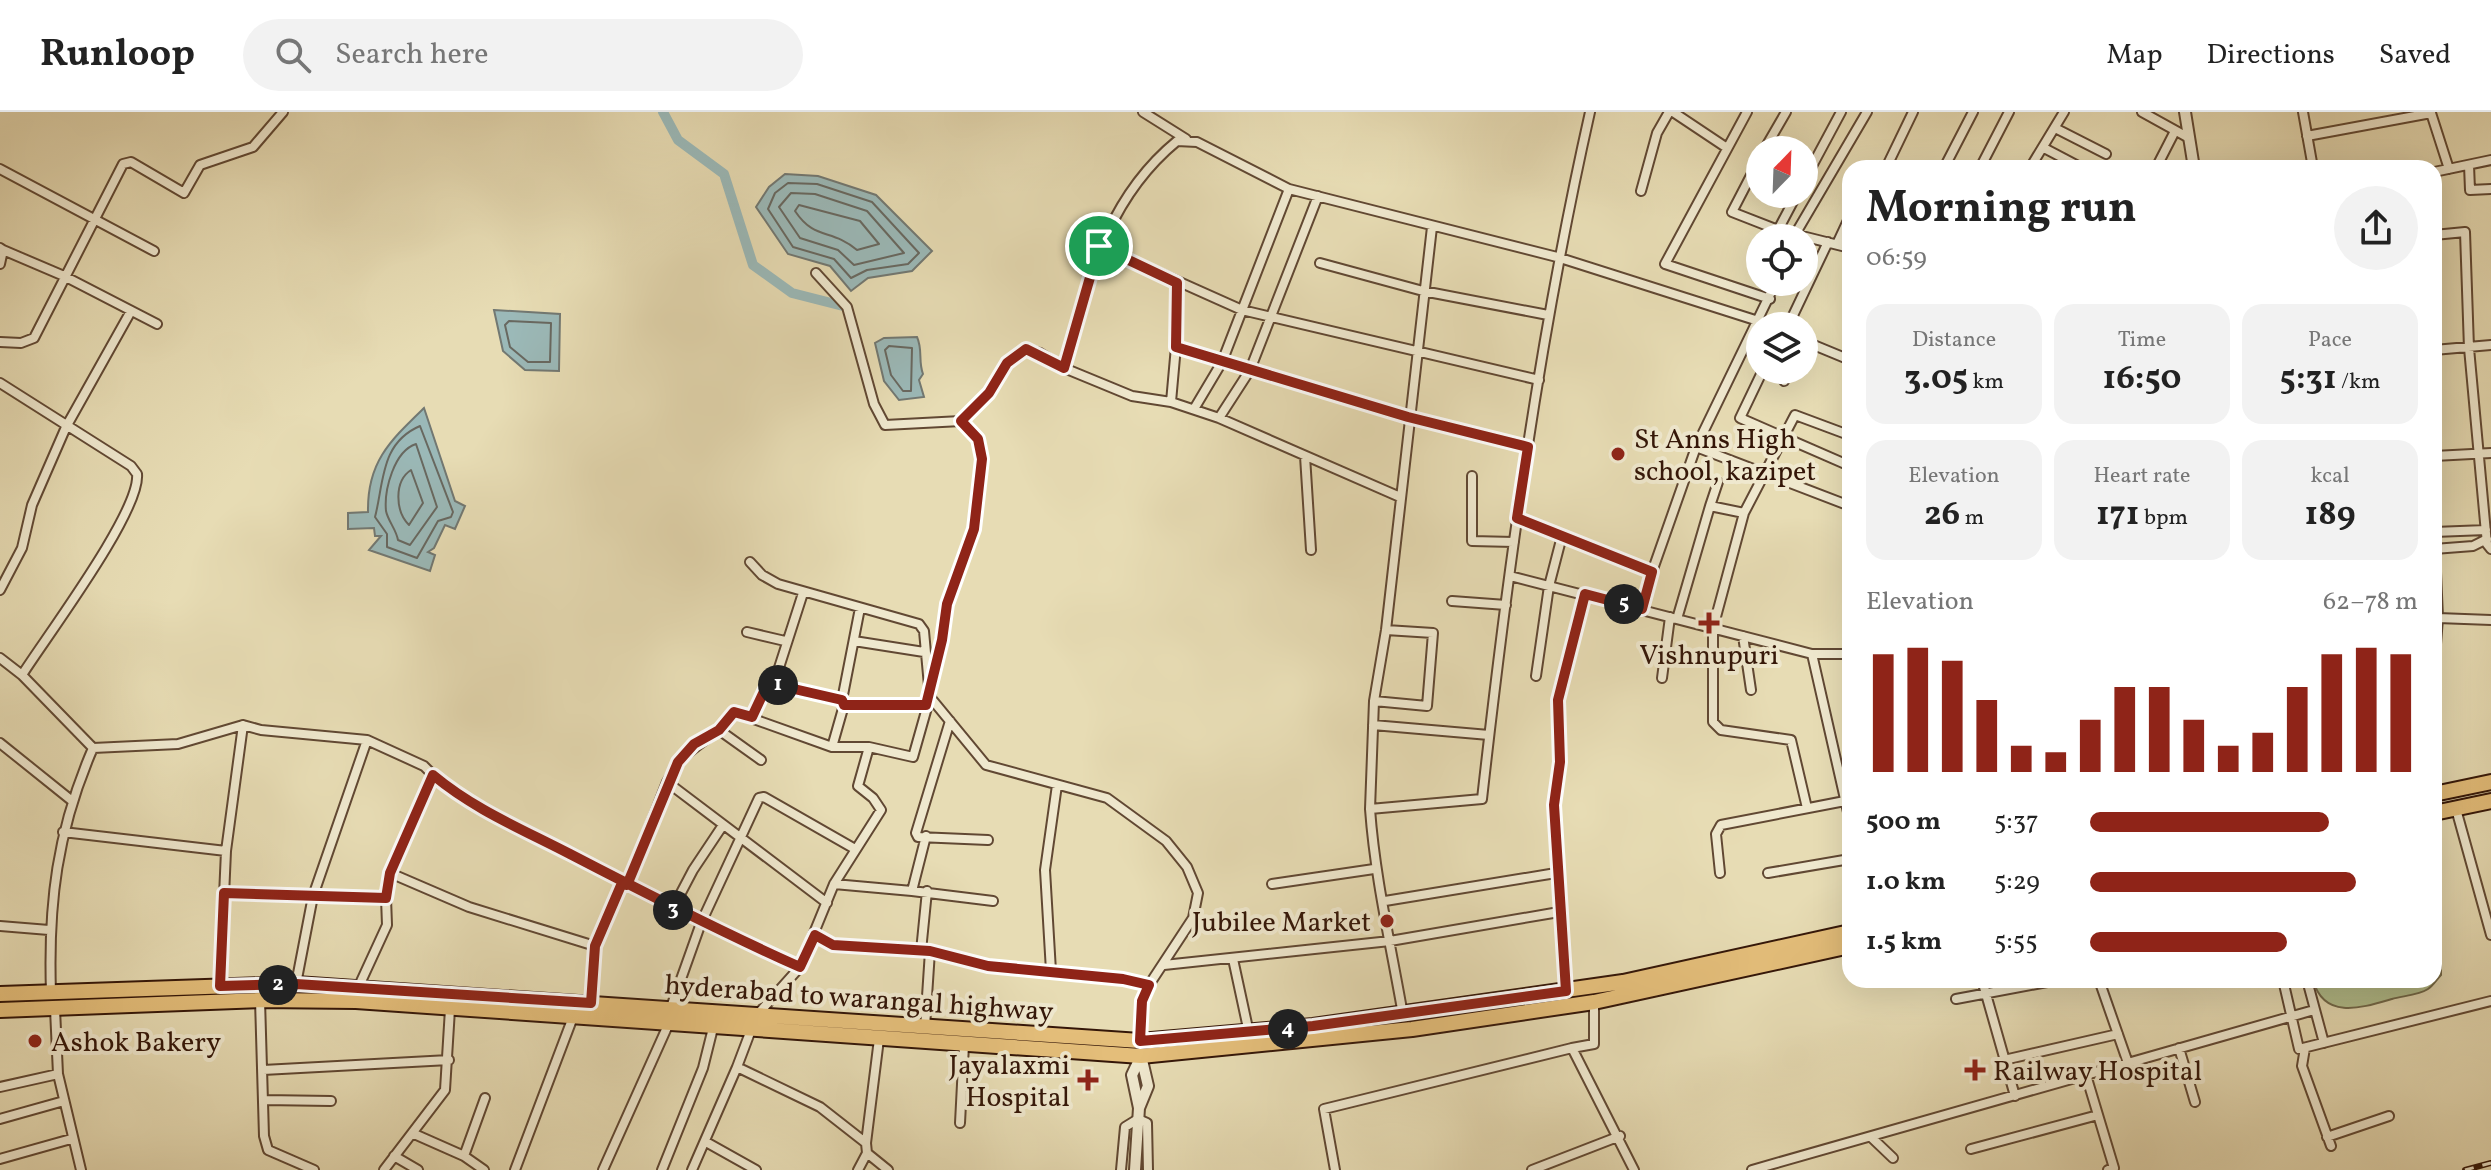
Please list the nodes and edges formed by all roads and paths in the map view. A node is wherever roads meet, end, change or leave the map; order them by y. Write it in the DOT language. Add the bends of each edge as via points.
graph roads {
  1 [pos="283,112"];
  2 [pos="1143,112"];
  3 [pos="1590,112"];
  4 [pos="1671,112"];
  5 [pos="1747,112"];
  6 [pos="1786,112"];
  7 [pos="1841,112"];
  8 [pos="1867,112"];
  9 [pos="1913,112"];
  10 [pos="1973,112"];
  11 [pos="2009,112"];
  12 [pos="2064,112"];
  13 [pos="2142,112"];
  14 [pos="2185,112"];
  15 [pos="2303,112"];
  16 [pos="2406,114"];
  17 [pos="2055,128"];
  18 [pos="2175,131"];
  19 [pos="1772,136"];
  20 [pos="2307,136"];
  21 [pos="2189,138"];
  22 [pos="1187,140"];
  23 [pos="1727,148"];
  24 [pos="2044,148"];
  25 [pos="2106,154"];
  26 [pos="1818,155"];
  27 [pos="1890,160"];
  28 [pos="1949,160"];
  29 [pos="1984,160"];
  30 [pos="2036,160"];
  31 [pos="2067,160"];
  32 [pos="2160,160"];
  33 [pos="2193,160"];
  34 [pos="2312,160"];
  35 [pos="2491,160"];
  36 [pos="2469,165"];
  37 [pos="0,169"];
  38 [pos="2449,169"];
  39 [pos="2442,170"];
  40 [pos="1746,185"];
  41 [pos="1289,189"];
  42 [pos="2491,189"];
  43 [pos="1641,191"];
  44 [pos="1318,196"];
  45 [pos="93,218"];
  46 [pos="1763,224"];
  47 [pos="1801,224"];
  48 [pos="1432,227"];
  49 [pos="1842,229"];
  50 [pos="2442,234"];
  51 [pos="1818,240"];
  52 [pos="1833,243"];
  53 [pos="1099,246"];
  54 [pos="1842,246"];
  55 [pos="1,249"];
  56 [pos="154,251"];
  57 [pos="1557,257"];
  58 [pos="1320,263"];
  59 [pos="0,264"];
  60 [pos="816,273"];
  61 [pos="64,276"];
  62 [pos="1177,283"];
  63 [pos="1423,291"];
  64 [pos="1771,296"];
  65 [pos="1770,299"];
  66 [pos="1242,310"];
  67 [pos="131,311"];
  68 [pos="1760,312"];
  69 [pos="1796,312"];
  70 [pos="1548,315"];
  71 [pos="1746,315"];
  72 [pos="1270,318"];
  73 [pos="157,324"];
  74 [pos="1746,340"];
  75 [pos="0,342"];
  76 [pos="2491,345"];
  77 [pos="1176,347"];
  78 [pos="1818,347"];
  79 [pos="2469,348"];
  80 [pos="2442,350"];
  81 [pos="1416,353"];
  82 [pos="1842,357"];
  83 [pos="1222,362"];
  84 [pos="1064,368"];
  85 [pos="1250,370"];
  86 [pos="1539,380"];
  87 [pos="0,383"];
  88 [pos="1756,384"];
  89 [pos="1171,402"];
  90 [pos="1194,409"];
  91 [pos="1408,417"];
  92 [pos="1219,418"];
  93 [pos="961,421"];
  94 [pos="66,427"];
  95 [pos="1842,434"];
  96 [pos="1786,437"];
  97 [pos="1528,447"];
  98 [pos="1696,447"];
  99 [pos="2491,453"];
  100 [pos="2481,454"];
  101 [pos="1305,456"];
  102 [pos="2442,456"];
  103 [pos="1842,462"];
  104 [pos="1765,473"];
  105 [pos="1472,476"];
  106 [pos="1718,482"];
  107 [pos="1400,497"];
  108 [pos="1842,503"];
  109 [pos="1710,506"];
  110 [pos="1744,513"];
  111 [pos="2488,516"];
  112 [pos="1517,518"];
  113 [pos="2442,532"];
  114 [pos="2487,534"];
  115 [pos="1562,536"];
  116 [pos="1514,542"];
  117 [pos="2442,548"];
  118 [pos="2491,549"];
  119 [pos="1311,550"];
  120 [pos="750,562"];
  121 [pos="1652,572"];
  122 [pos="1510,576"];
  123 [pos="2,583"];
  124 [pos="1549,586"];
  125 [pos="803,593"];
  126 [pos="1585,594"];
  127 [pos="1452,601"];
  128 [pos="1506,605"];
  129 [pos="860,608"];
  130 [pos="1642,609"];
  131 [pos="1674,618"];
  132 [pos="2442,618"];
  133 [pos="2491,620"];
  134 [pos="1713,628"];
  135 [pos="1386,630"];
  136 [pos="747,632"];
  137 [pos="1743,636"];
  138 [pos="785,641"];
  139 [pos="854,641"];
  140 [pos="924,652"];
  141 [pos="1812,654"];
  142 [pos="1842,654"];
  143 [pos="0,658"];
  144 [pos="22,675"];
  145 [pos="1536,676"];
  146 [pos="1662,678"];
  147 [pos="768,683"];
  148 [pos="1751,690"];
  149 [pos="928,701"];
  150 [pos="1374,701"];
  151 [pos="843,702"];
  152 [pos="752,717"];
  153 [pos="950,721"];
  154 [pos="243,725"];
  155 [pos="1373,725"];
  156 [pos="719,730"];
  157 [pos="1489,735"];
  158 [pos="367,740"];
  159 [pos="0,743"];
  160 [pos="832,747"];
  161 [pos="869,747"];
  162 [pos="93,748"];
  163 [pos="761,760"];
  164 [pos="433,775"];
  165 [pos="1842,776"];
  166 [pos="667,782"];
  167 [pos="2491,782"];
  168 [pos="1057,785"];
  169 [pos="2442,792"];
  170 [pos="71,800"];
  171 [pos="2491,801"];
  172 [pos="1842,802"];
  173 [pos="1807,808"];
  174 [pos="1370,809"];
  175 [pos="2456,809"];
  176 [pos="2442,812"];
  177 [pos="723,825"];
  178 [pos="63,832"];
  179 [pos="926,836"];
  180 [pos="742,840"];
  181 [pos="988,840"];
  182 [pos="855,849"];
  183 [pos="226,851"];
  184 [pos="1842,860"];
  185 [pos="1374,869"];
  186 [pos="390,873"];
  187 [pos="1556,873"];
  188 [pos="1720,873"];
  189 [pos="1768,873"];
  190 [pos="625,884"];
  191 [pos="834,884"];
  192 [pos="1272,884"];
  193 [pos="912,891"];
  194 [pos="927,891"];
  195 [pos="224,893"];
  196 [pos="313,896"];
  197 [pos="386,898"];
  198 [pos="993,901"];
  199 [pos="1385,901"];
  200 [pos="827,903"];
  201 [pos="672,910"];
  202 [pos="1559,912"];
  203 [pos="701,923"];
  204 [pos="0,926"];
  205 [pos="49,930"];
  206 [pos="1842,934"];
  207 [pos="815,935"];
  208 [pos="2491,935"];
  209 [pos="1390,941"];
  210 [pos="595,946"];
  211 [pos="1842,948"];
  212 [pos="925,951"];
  213 [pos="1233,959"];
  214 [pos="1164,965"];
  215 [pos="800,967"];
  216 [pos="1051,971"];
  217 [pos="296,984"];
  218 [pos="1149,985"];
  219 [pos="220,986"];
  220 [pos="358,988"];
  221 [pos="1984,988"];
  222 [pos="2013,988"];
  223 [pos="2102,988"];
  224 [pos="2285,988"];
  225 [pos="2309,988"];
  226 [pos="1566,991"];
  227 [pos="51,993"];
  228 [pos="1985,993"];
  229 [pos="0,994"];
  230 [pos="1956,999"];
  231 [pos="260,1000"];
  232 [pos="2491,1001"];
  233 [pos="1594,1002"];
  234 [pos="591,1003"];
  235 [pos="55,1009"];
  236 [pos="450,1009"];
  237 [pos="0,1010"];
  238 [pos="2314,1010"];
  239 [pos="758,1014"];
  240 [pos="1403,1015"];
  241 [pos="2291,1016"];
  242 [pos="573,1017"];
  243 [pos="669,1017"];
  244 [pos="925,1027"];
  245 [pos="713,1028"];
  246 [pos="751,1030"];
  247 [pos="1249,1033"];
  248 [pos="2118,1034"];
  249 [pos="879,1039"];
  250 [pos="1140,1041"];
  251 [pos="2324,1043"];
  252 [pos="964,1045"];
  253 [pos="1572,1048"];
  254 [pos="2179,1048"];
  255 [pos="2305,1048"];
  256 [pos="1141,1056"];
  257 [pos="449,1060"];
  258 [pos="2004,1060"];
  259 [pos="2128,1063"];
  260 [pos="737,1067"];
  261 [pos="263,1070"];
  262 [pos="58,1074"];
  263 [pos="2086,1075"];
  264 [pos="0,1087"];
  265 [pos="2015,1096"];
  266 [pos="485,1098"];
  267 [pos="264,1100"];
  268 [pos="64,1101"];
  269 [pos="331,1101"];
  270 [pos="2195,1102"];
  271 [pos="2098,1115"];
  272 [pos="2389,1116"];
  273 [pos="1139,1118"];
  274 [pos="0,1119"];
  275 [pos="960,1123"];
  276 [pos="412,1133"];
  277 [pos="1620,1136"];
  278 [pos="1871,1137"];
  279 [pos="71,1139"];
  280 [pos="706,1142"];
  281 [pos="866,1148"];
  282 [pos="1971,1149"];
  283 [pos="394,1156"];
  284 [pos="464,1156"];
  285 [pos="1893,1158"];
  286 [pos="0,1159"];
  287 [pos="81,1170"];
  288 [pos="314,1170"];
  289 [pos="384,1170"];
  290 [pos="418,1170"];
  291 [pos="484,1170"];
  292 [pos="515,1170"];
  293 [pos="603,1170"];
  294 [pos="662,1170"];
  295 [pos="692,1170"];
  296 [pos="756,1170"];
  297 [pos="858,1170"];
  298 [pos="888,1170"];
  299 [pos="1121,1170"];
  300 [pos="1135,1170"];
  301 [pos="1148,1170"];
  302 [pos="1335,1170"];
  303 [pos="1533,1170"];
  304 [pos="1634,1170"];
  305 [pos="1752,1170"];
  306 [pos="2108,1170"];
  1 -- 45 [label="street" via="253,147 200,165 184,193 131,162 123,164"];
  2 -- 22 [label="street"];
  3 -- 57 [label="street"];
  4 -- 23 [label="street"];
  4 -- 43 [label="street" via="1657,133"];
  5 -- 23 [label="street"];
  6 -- 19 [label="street"];
  7 -- 26 [label="street"];
  8 -- 47 [label="street"];
  9 -- 27 [label="street"];
  10 -- 28 [label="street"];
  11 -- 29 [label="street"];
  12 -- 17 [label="street"];
  13 -- 18 [label="street"];
  14 -- 21 [label="street"];
  15 -- 20 [label="street"];
  16 -- 20 [label="street"];
  16 -- 38 [label="street" via="2431,113"];
  17 -- 24 [label="street"];
  17 -- 25 [label="street"];
  18 -- 21 [label="street"];
  18 -- 32 [label="street"];
  20 -- 34 [label="street"];
  21 -- 33 [label="street"];
  22 -- 41 [label="street"];
  22 -- 53 [label="street" via="1177,141 1159,158"];
  23 -- 65 [label="street" via="1665,264"];
  24 -- 30 [label="street"];
  24 -- 31 [label="street"];
  35 -- 36 [label="street"];
  36 -- 38 [label="street"];
  36 -- 42 [label="street" via="2470,190"];
  37 -- 45 [label="street"];
  38 -- 39 [label="street"];
  40 -- 46 [label="street" via="1732,212"];
  41 -- 44 [label="street"];
  41 -- 66 [label="street"];
  44 -- 48 [label="street"];
  44 -- 72 [label="street"];
  45 -- 56 [label="street"];
  45 -- 61 [label="street"];
  48 -- 57 [label="street"];
  48 -- 63 [label="street"];
  49 -- 52 [label="street"];
  50 -- 79 [label="street" via="2465,232"];
  51 -- 52 [label="street"];
  52 -- 54 [label="street"];
  52 -- 69 [label="street"];
  53 -- 62 [label="street"];
  53 -- 84 [label="street"];
  55 -- 59 [label="street"];
  55 -- 61 [label="street"];
  57 -- 70 [label="street"];
  57 -- 71 [label="street"];
  58 -- 63 [label="street"];
  60 -- 93 [label="street" via="847,307 874,404 885,425"];
  61 -- 67 [label="street"];
  61 -- 75 [label="street" via="34,338"];
  62 -- 66 [label="street"];
  62 -- 77 [label="street"];
  63 -- 70 [label="street"];
  63 -- 81 [label="street"];
  64 -- 65 [label="street"];
  65 -- 68 [label="street"];
  66 -- 72 [label="street"];
  66 -- 83 [label="street"];
  67 -- 73 [label="street"];
  67 -- 94 [label="street"];
  70 -- 86 [label="street"];
  72 -- 81 [label="street"];
  72 -- 85 [label="street"];
  74 -- 98 [label="street"];
  76 -- 79 [label="street"];
  77 -- 83 [label="street"];
  77 -- 89 [label="street"];
  78 -- 82 [label="street"];
  79 -- 80 [label="street"];
  79 -- 100 [label="street"];
  81 -- 86 [label="street"];
  81 -- 91 [label="street"];
  83 -- 85 [label="street"];
  83 -- 90 [label="street"];
  84 -- 89 [label="street" via="1132,396"];
  84 -- 93 [label="street" via="1026,349 1007,363 989,393"];
  85 -- 91 [label="street"];
  85 -- 92 [label="street"];
  86 -- 97 [label="street"];
  87 -- 94 [label="street"];
  88 -- 96 [label="street" via="1740,418"];
  89 -- 90 [label="street"];
  90 -- 92 [label="street"];
  91 -- 97 [label="street"];
  91 -- 107 [label="street"];
  92 -- 101 [label="street"];
  93 -- 149 [label="street" via="978,439 982,459 974,529 947,604"];
  94 -- 123 [label="street" via="32,505 22,548"];
  94 -- 144 [label="street" via="131,466 138,479 112,539"];
  95 -- 96 [label="street" via="1795,415"];
  96 -- 103 [label="street"];
  96 -- 104 [label="street"];
  97 -- 112 [label="street"];
  98 -- 104 [label="street"];
  98 -- 121 [label="street"];
  99 -- 100 [label="street"];
  100 -- 102 [label="street"];
  100 -- 111 [label="street"];
  101 -- 107 [label="street"];
  101 -- 119 [label="street"];
  104 -- 108 [label="street"];
  104 -- 110 [label="street"];
  105 -- 116 [label="street" via="1472,541"];
  106 -- 109 [label="street"];
  107 -- 135 [label="street"];
  109 -- 110 [label="street"];
  109 -- 131 [label="street"];
  110 -- 134 [label="street"];
  111 -- 114 [label="street"];
  112 -- 115 [label="street"];
  112 -- 116 [label="street"];
  113 -- 114 [label="street"];
  114 -- 117 [label="street" via="2473,546"];
  114 -- 118 [label="street"];
  115 -- 121 [label="street"];
  115 -- 124 [label="street"];
  116 -- 122 [label="street"];
  120 -- 125 [label="street" via="762,575"];
  121 -- 130 [label="street"];
  122 -- 124 [label="street"];
  122 -- 128 [label="street"];
  124 -- 126 [label="street"];
  124 -- 145 [label="street"];
  125 -- 129 [label="street"];
  125 -- 138 [label="street"];
  126 -- 130 [label="street"];
  126 -- 187 [label="street" via="1558,700"];
  127 -- 128 [label="street"];
  128 -- 157 [label="street"];
  129 -- 139 [label="street"];
  129 -- 140 [label="street" via="919,624"];
  130 -- 131 [label="street"];
  131 -- 134 [label="street"];
  131 -- 146 [label="street"];
  132 -- 133 [label="street"];
  134 -- 137 [label="street"];
  134 -- 173 [label="street" via="1713,722 1721,730 1791,740"];
  135 -- 150 [label="street"];
  135 -- 150 [label="street" via="1433,633 1427,706"];
  136 -- 138 [label="street"];
  137 -- 141 [label="street"];
  137 -- 148 [label="street"];
  138 -- 147 [label="street" via="776,677"];
  139 -- 140 [label="street"];
  139 -- 151 [label="street"];
  140 -- 149 [label="street"];
  141 -- 142 [label="street"];
  141 -- 165 [label="street"];
  143 -- 144 [label="street"];
  144 -- 162 [label="street"];
  147 -- 151 [label="street"];
  147 -- 152 [label="street"];
  149 -- 151 [label="street"];
  149 -- 153 [label="street"];
  149 -- 161 [label="street" via="913,757"];
  150 -- 155 [label="street"];
  151 -- 160 [label="street"];
  152 -- 156 [label="street" via="734,712"];
  152 -- 160 [label="street"];
  153 -- 168 [label="street" via="986,765"];
  153 -- 179 [label="street" via="917,823 918,837"];
  154 -- 158 [label="street"];
  154 -- 162 [label="street" via="178,744"];
  154 -- 183 [label="street"];
  155 -- 157 [label="street"];
  155 -- 174 [label="street"];
  156 -- 163 [label="street"];
  156 -- 166 [label="street" via="694,744"];
  157 -- 174 [label="street" via="1482,799"];
  158 -- 164 [label="street"];
  158 -- 196 [label="street"];
  159 -- 170 [label="street"];
  160 -- 161 [label="street"];
  161 -- 182 [label="street" via="858,786 881,810"];
  162 -- 170 [label="street"];
  164 -- 186 [label="street"];
  164 -- 190 [label="street" via="491,816"];
  166 -- 177 [label="street"];
  166 -- 190 [label="street"];
  167 -- 169 [label="main road"];
  168 -- 214 [label="street" via="1107,798 1166,841 1187,867 1198,893 1193,918"];
  168 -- 216 [label="street" via="1045,870"];
  170 -- 178 [label="street"];
  171 -- 175 [label="main road"];
  172 -- 173 [label="street"];
  173 -- 188 [label="street" via="1718,828"];
  174 -- 185 [label="street"];
  175 -- 176 [label="main road"];
  175 -- 208 [label="street"];
  177 -- 180 [label="street"];
  177 -- 201 [label="street"];
  178 -- 183 [label="street"];
  178 -- 205 [label="street"];
  179 -- 181 [label="street"];
  179 -- 193 [label="street"];
  180 -- 182 [label="street" via="756,800 764,797"];
  180 -- 200 [label="street"];
  180 -- 203 [label="street"];
  182 -- 191 [label="street"];
  183 -- 195 [label="street"];
  184 -- 189 [label="street"];
  185 -- 192 [label="street"];
  185 -- 199 [label="street"];
  186 -- 197 [label="street"];
  186 -- 210 [label="street" via="469,907"];
  187 -- 199 [label="street"];
  187 -- 202 [label="street"];
  190 -- 201 [label="street"];
  190 -- 210 [label="street"];
  191 -- 193 [label="street"];
  191 -- 200 [label="street"];
  193 -- 194 [label="street"];
  194 -- 198 [label="street"];
  194 -- 212 [label="street"];
  195 -- 196 [label="street"];
  195 -- 219 [label="street"];
  196 -- 197 [label="street"];
  196 -- 217 [label="street"];
  197 -- 220 [label="street" via="387,925"];
  199 -- 209 [label="street"];
  200 -- 207 [label="street"];
  201 -- 203 [label="street"];
  202 -- 209 [label="street"];
  202 -- 226 [label="street"];
  203 -- 215 [label="street"];
  203 -- 243 [label="street"];
  204 -- 205 [label="street"];
  205 -- 227 [label="street"];
  206 -- 226 [label="main road, hyderabad to warangal highway"];
  207 -- 212 [label="street" via="833,945"];
  207 -- 215 [label="street"];
  209 -- 213 [label="street"];
  209 -- 240 [label="street"];
  210 -- 234 [label="street"];
  211 -- 233 [label="main road"];
  212 -- 216 [label="street" via="988,966"];
  212 -- 244 [label="street"];
  213 -- 214 [label="street"];
  213 -- 247 [label="street"];
  214 -- 218 [label="street"];
  215 -- 239 [label="street"];
  216 -- 218 [label="street"];
  217 -- 219 [label="main road, hyderabad to warangal highway"];
  217 -- 220 [label="main road, hyderabad to warangal highway"];
  218 -- 250 [label="street" via="1142,1001"];
  219 -- 227 [label="main road, hyderabad to warangal highway"];
  220 -- 234 [label="main road, hyderabad to warangal highway"];
  221 -- 228 [label="street"];
  222 -- 228 [label="street"];
  223 -- 248 [label="street"];
  224 -- 241 [label="street"];
  225 -- 238 [label="street"];
  226 -- 240 [label="main road, hyderabad to warangal highway"];
  227 -- 229 [label="main road, hyderabad to warangal highway"];
  228 -- 230 [label="street"];
  228 -- 258 [label="street"];
  231 -- 235 [label="main road"];
  231 -- 236 [label="main road"];
  231 -- 261 [label="street"];
  232 -- 251 [label="street"];
  233 -- 253 [label="street" via="1594,1044"];
  233 -- 256 [label="main road" via="1412,1029"];
  234 -- 243 [label="main road, hyderabad to warangal highway"];
  235 -- 237 [label="main road"];
  235 -- 262 [label="street"];
  236 -- 242 [label="main road"];
  236 -- 257 [label="street"];
  238 -- 241 [label="street"];
  238 -- 251 [label="street"];
  239 -- 243 [label="main road, hyderabad to warangal highway"];
  239 -- 244 [label="main road, hyderabad to warangal highway"];
  240 -- 247 [label="main road, hyderabad to warangal highway"];
  241 -- 254 [label="street"];
  241 -- 255 [label="street" via="2295,1046"];
  242 -- 243 [label="main road"];
  242 -- 292 [label="street"];
  243 -- 245 [label="main road"];
  243 -- 293 [label="street"];
  244 -- 250 [label="main road, hyderabad to warangal highway"];
  245 -- 246 [label="main road"];
  245 -- 294 [label="street" via="703,1068"];
  246 -- 249 [label="main road"];
  246 -- 260 [label="street"];
  247 -- 250 [label="main road, hyderabad to warangal highway"];
  248 -- 258 [label="street"];
  248 -- 259 [label="street"];
  249 -- 252 [label="main road"];
  249 -- 281 [label="street"];
  250 -- 256 [label="street"];
  251 -- 255 [label="street"];
  252 -- 256 [label="main road"];
  252 -- 275 [label="street"];
  253 -- 277 [label="street"];
  253 -- 302 [label="street" via="1324,1109"];
  254 -- 259 [label="street"];
  254 -- 270 [label="street"];
  255 -- 272 [label="street" via="2302,1066 2329,1142"];
  256 -- 273 [label="street" via="1148,1086"];
  257 -- 261 [label="street"];
  257 -- 276 [label="street" via="445,1090"];
  258 -- 265 [label="street"];
  259 -- 263 [label="street"];
  260 -- 280 [label="street"];
  260 -- 281 [label="street" via="820,1107"];
  261 -- 267 [label="street"];
  262 -- 264 [label="street"];
  262 -- 268 [label="street"];
  263 -- 265 [label="street"];
  263 -- 271 [label="street"];
  265 -- 278 [label="street"];
  266 -- 284 [label="street"];
  267 -- 269 [label="street"];
  267 -- 288 [label="street" via="268,1150"];
  268 -- 274 [label="street"];
  268 -- 279 [label="street"];
  271 -- 282 [label="street"];
  271 -- 306 [label="street" via="2114,1168"];
  273 -- 299 [label="street" via="1125,1127"];
  273 -- 300 [label="street"];
  273 -- 301 [label="street" via="1147,1123"];
  276 -- 283 [label="street"];
  276 -- 284 [label="street"];
  277 -- 303 [label="street"];
  277 -- 304 [label="street"];
  278 -- 285 [label="street"];
  278 -- 305 [label="street"];
  279 -- 286 [label="street"];
  279 -- 287 [label="street"];
  280 -- 295 [label="street"];
  280 -- 296 [label="street"];
  281 -- 297 [label="street"];
  281 -- 298 [label="street"];
  283 -- 289 [label="street"];
  283 -- 290 [label="street"];
  284 -- 291 [label="street"];
}
